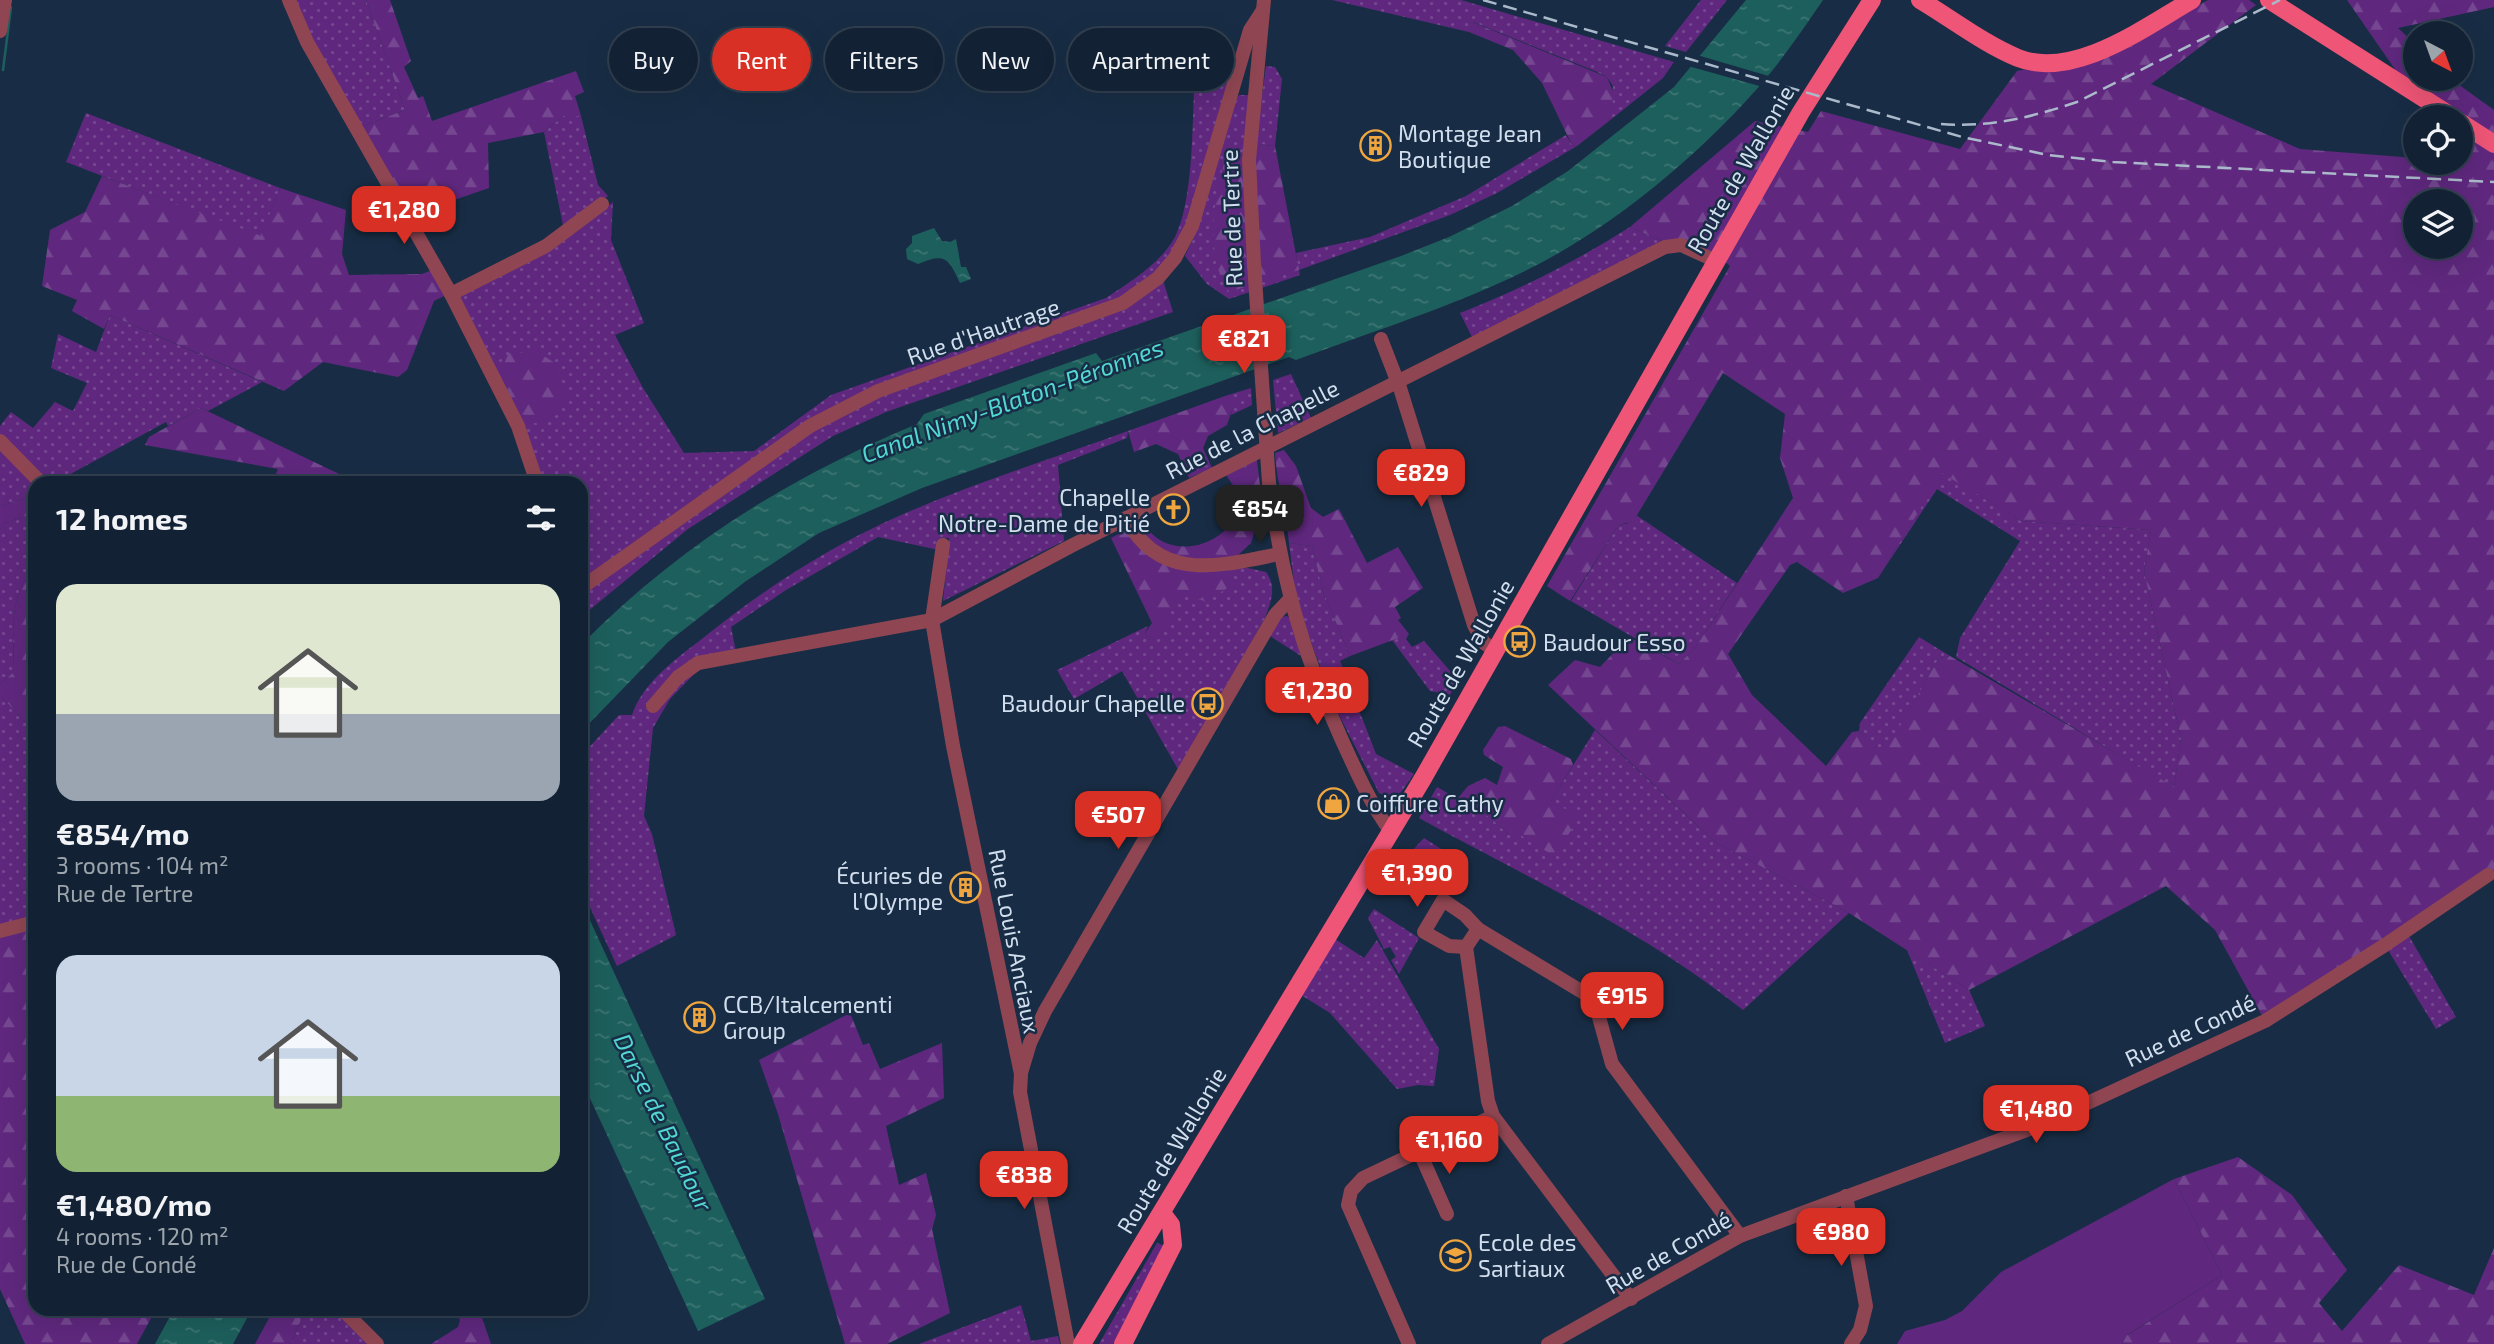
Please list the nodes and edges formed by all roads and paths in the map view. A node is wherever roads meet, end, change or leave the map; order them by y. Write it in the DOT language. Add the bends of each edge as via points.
graph roads {
  1 [pos="5,0"];
  2 [pos="289,0"];
  3 [pos="1872,0"];
  4 [pos="1920,0"];
  5 [pos="2192,0"];
  6 [pos="2269,0"];
  7 [pos="1263,5"];
  8 [pos="0,31"];
  9 [pos="1238,73"];
  10 [pos="1255,80"];
  11 [pos="1232,94"];
  12 [pos="2434,105"];
  13 [pos="2473,130"];
  14 [pos="2494,144"];
  15 [pos="602,204"];
  16 [pos="1716,261"];
  17 [pos="451,293"];
  18 [pos="1381,339"];
  19 [pos="1397,381"];
  20 [pos="0,442"];
  21 [pos="34,476"];
  22 [pos="535,476"];
  23 [pos="1126,518"];
  24 [pos="943,545"];
  25 [pos="1279,554"];
  26 [pos="588,583"];
  27 [pos="1289,600"];
  28 [pos="932,620"];
  29 [pos="1495,650"];
  30 [pos="653,706"];
  31 [pos="1391,832"];
  32 [pos="2488,875"];
  33 [pos="28,924"];
  34 [pos="1478,929"];
  35 [pos="0,932"];
  36 [pos="1466,947"];
  37 [pos="1021,1074"];
  38 [pos="1493,1116"];
  39 [pos="1420,1153"];
  40 [pos="1846,1196"];
  41 [pos="1162,1213"];
  42 [pos="1447,1214"];
  43 [pos="1740,1236"];
  44 [pos="1631,1299"];
  45 [pos="349,1316"];
  46 [pos="1085,1339"];
  47 [pos="1552,1343"];
  48 [pos="377,1344"];
  49 [pos="1068,1344"];
  50 [pos="1124,1344"];
  51 [pos="1409,1344"];
  52 [pos="1851,1344"];
  1 -- 8 [label="street"];
  2 -- 17 [label="street" via="307,42"];
  3 -- 16 [label="main road, Route de Wallonie" via="1813,91"];
  4 -- 5 [label="main road" via="2018,58 2054,64 2091,55"];
  6 -- 12 [label="main road"];
  7 -- 9 [label="street, Rue d'Hautrage" via="1250,30"];
  7 -- 10 [label="street, Rue de Tertre"];
  9 -- 10 [label="street" via="1246,68"];
  9 -- 11 [label="street, Rue d'Hautrage"];
  10 -- 11 [label="street" via="1238,85"];
  10 -- 25 [label="street, Rue de Tertre, bridge" via="1249,160 1254,264 1269,483"];
  11 -- 26 [label="street, Rue d'Hautrage" via="1189,233 1175,258 1142,292 1089,317 840,408"];
  13 -- 14 [label="main road"];
  15 -- 17 [label="street" via="546,246"];
  16 -- 19 [label="street, Rue de la Chapelle" via="1681,245 1665,247"];
  16 -- 29 [label="main road, Route de Wallonie"];
  17 -- 22 [label="street" via="518,426"];
  18 -- 19 [label="street"];
  19 -- 23 [label="street, Rue de la Chapelle"];
  19 -- 29 [label="street" via="1474,625 1484,643"];
  20 -- 21 [label="street"];
  23 -- 25 [label="street" via="1149,550 1179,563 1221,565"];
  23 -- 28 [label="street, Rue de la Chapelle"];
  24 -- 28 [label="street, Rue Louis Anciaux"];
  25 -- 27 [label="street, Rue de Tertre"];
  27 -- 31 [label="street, Rue de Tertre" via="1325,704 1374,808"];
  27 -- 37 [label="street" via="1275,615 1045,1011"];
  28 -- 30 [label="street, Rue de la Chapelle" via="698,663 678,677"];
  28 -- 37 [label="street, Rue Louis Anciaux" via="953,746"];
  29 -- 31 [label="main road, Route de Wallonie"];
  31 -- 41 [label="main road, Route de Wallonie"];
  32 -- 40 [label="street, Rue de Condé" via="2264,1021 2040,1125"];
  33 -- 35 [label="street"];
  34 -- 36 [label="street"];
  34 -- 36 [label="street" via="1443,900 1424,932 1449,946"];
  34 -- 43 [label="street" via="1594,999 1612,1064"];
  36 -- 38 [label="street"];
  37 -- 49 [label="street, Rue Louis Anciaux" via="1020,1092"];
  38 -- 39 [label="street"];
  38 -- 44 [label="street"];
  39 -- 42 [label="street"];
  39 -- 51 [label="street" via="1356,1183 1348,1205"];
  40 -- 43 [label="street, Rue de Condé"];
  40 -- 52 [label="street" via="1866,1306"];
  41 -- 46 [label="main road, Route de Wallonie"];
  41 -- 50 [label="main road" via="1171,1224 1173,1245"];
  43 -- 44 [label="street, Rue de Condé"];
  44 -- 47 [label="street, Rue de Condé"];
  45 -- 48 [label="street"];
}
